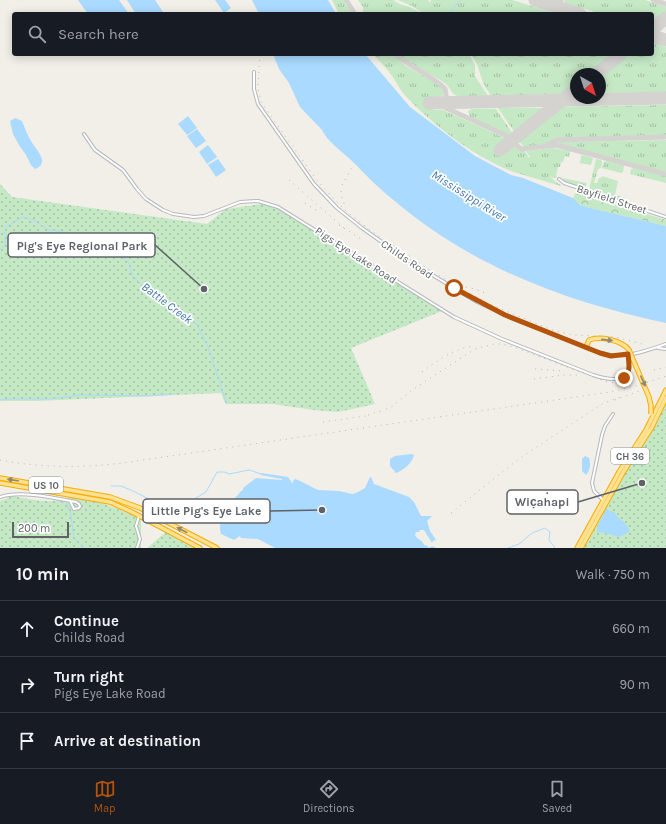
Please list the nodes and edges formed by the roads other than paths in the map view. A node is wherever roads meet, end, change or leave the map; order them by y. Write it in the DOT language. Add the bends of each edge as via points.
graph roads {
  1 [pos="254,72"];
  2 [pos="84,134"];
  3 [pos="559,179"];
  4 [pos="666,217"];
  5 [pos="666,344"];
  6 [pos="586,347"];
  7 [pos="657,348"];
  8 [pos="666,349"];
  9 [pos="628,352"];
  10 [pos="666,390"];
  11 [pos="666,398"];
  12 [pos="658,412"];
  13 [pos="613,414"];
  14 [pos="642,438"];
  15 [pos="0,478"];
  16 [pos="0,483"];
  17 [pos="0,497"];
  18 [pos="70,501"];
  19 [pos="605,501"];
  20 [pos="139,516"];
  21 [pos="137,548"];
  22 [pos="200,548"];
  23 [pos="217,548"];
  24 [pos="577,548"];
  25 [pos="581,548"];
  1 -- 6 [label="street, Childs Road" via="255,95 262,110 314,184 345,215 404,257 472,299 519,321"];
  2 -- 9 [label="street, Pigs Eye Lake Road" via="95,150 123,170 146,199 163,210 194,217 204,216 240,202 258,201 278,207 454,317 502,339 593,375 620,379 625,377 629,370"];
  3 -- 4 [label="street, Bayfield Street" via="564,183"];
  5 -- 7 [label="street, Childs Road"];
  6 -- 9 [label="street, Childs Road" via="607,355 620,356"];
  6 -- 9 [label="highway, one-way" via="589,340 594,338 620,342"];
  7 -- 8 [label="street, Childs Road"];
  7 -- 9 [label="street, Childs Road"];
  9 -- 14 [label="highway, one-way, bridge" via="650,397 651,414"];
  10 -- 12 [label="highway, CH 36"];
  11 -- 12 [label="highway, CH 36"];
  12 -- 14 [label="highway, CH 36"];
  12 -- 19 [label="highway, CH 36" via="650,431"];
  13 -- 19 [label="street" via="602,435 592,483 594,492"];
  14 -- 19 [label="highway, CH 36" via="619,472"];
  23 -- 15 [label="highway, US 10, one-way" via="130,503 99,494"];
  16 -- 20 [label="highway, US 10" via="95,499 117,505"];
  17 -- 18 [label="street" via="16,495"];
  18 -- 18 [label="street" via="74,509 79,508 80,504"];
  19 -- 24 [label="highway, CH 36"];
  19 -- 25 [label="highway, CH 36"];
  20 -- 21 [label="street" via="136,526 140,539"];
  20 -- 22 [label="highway, US 10"];
}
